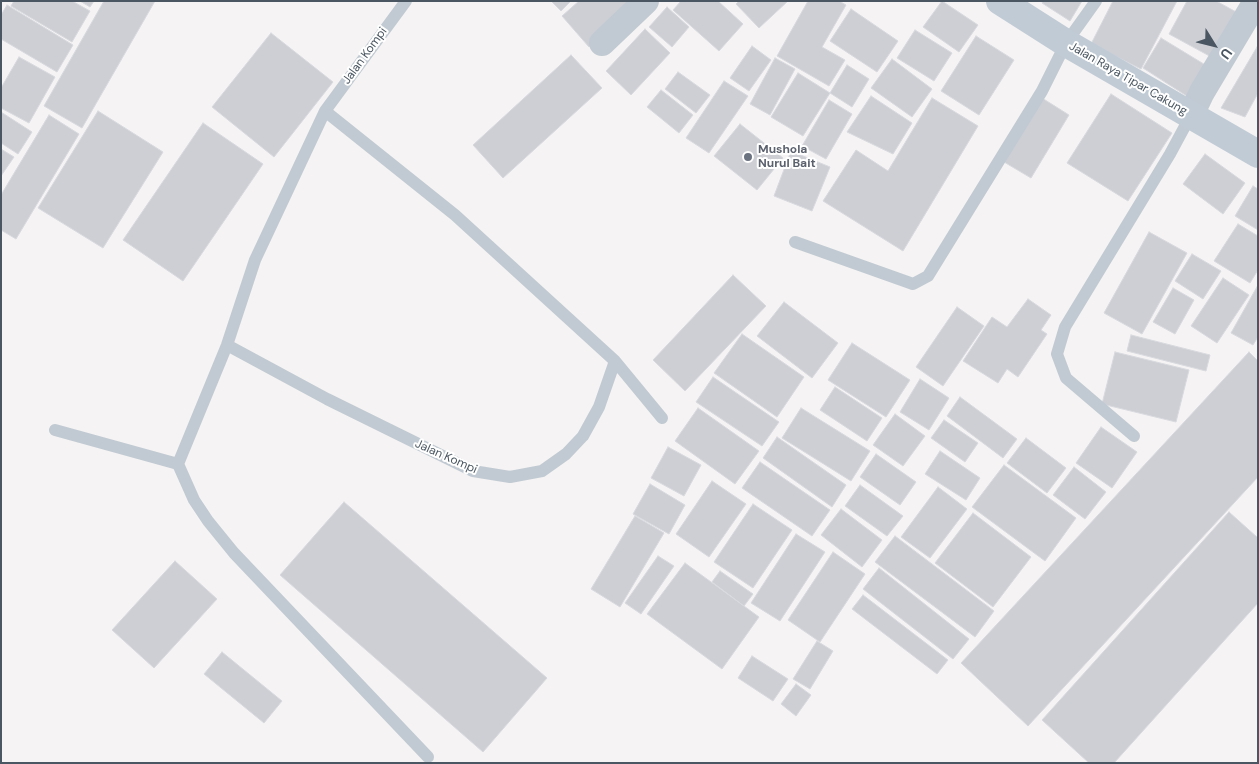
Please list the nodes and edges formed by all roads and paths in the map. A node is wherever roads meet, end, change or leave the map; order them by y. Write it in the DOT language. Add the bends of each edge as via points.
graph roads {
  1 [pos="406,1"];
  2 [pos="646,1"];
  3 [pos="1000,1"];
  4 [pos="1096,1"];
  5 [pos="1258,2"];
  6 [pos="602,43"];
  7 [pos="1066,43"];
  8 [pos="325,111"];
  9 [pos="1191,115"];
  10 [pos="1258,154"];
  11 [pos="795,242"];
  12 [pos="227,345"];
  13 [pos="615,361"];
  14 [pos="662,418"];
  15 [pos="55,430"];
  16 [pos="1134,436"];
  17 [pos="178,464"];
  18 [pos="428,757"];
  1 -- 8 [label="lane, Jalan Kompi"];
  2 -- 6 [label="street"];
  3 -- 7 [label="street, Jalan Raya Tipar Cakung"];
  4 -- 7 [label="lane"];
  5 -- 9 [label="street"];
  7 -- 9 [label="street, Jalan Raya Tipar Cakung"];
  7 -- 11 [label="lane" via="1042,91 928,276 913,284"];
  8 -- 12 [label="lane, Jalan Kompi" via="255,260"];
  8 -- 13 [label="lane" via="455,215"];
  9 -- 10 [label="street, Jalan Raya Tipar Cakung"];
  9 -- 16 [label="lane" via="1066,327 1057,354 1066,378"];
  12 -- 13 [label="lane, Jalan Kompi" via="473,471 510,477 542,471 566,454 583,436 599,407"];
  12 -- 17 [label="lane"];
  13 -- 14 [label="lane"];
  15 -- 17 [label="lane"];
  17 -- 18 [label="lane" via="194,500 234,553"];
}
